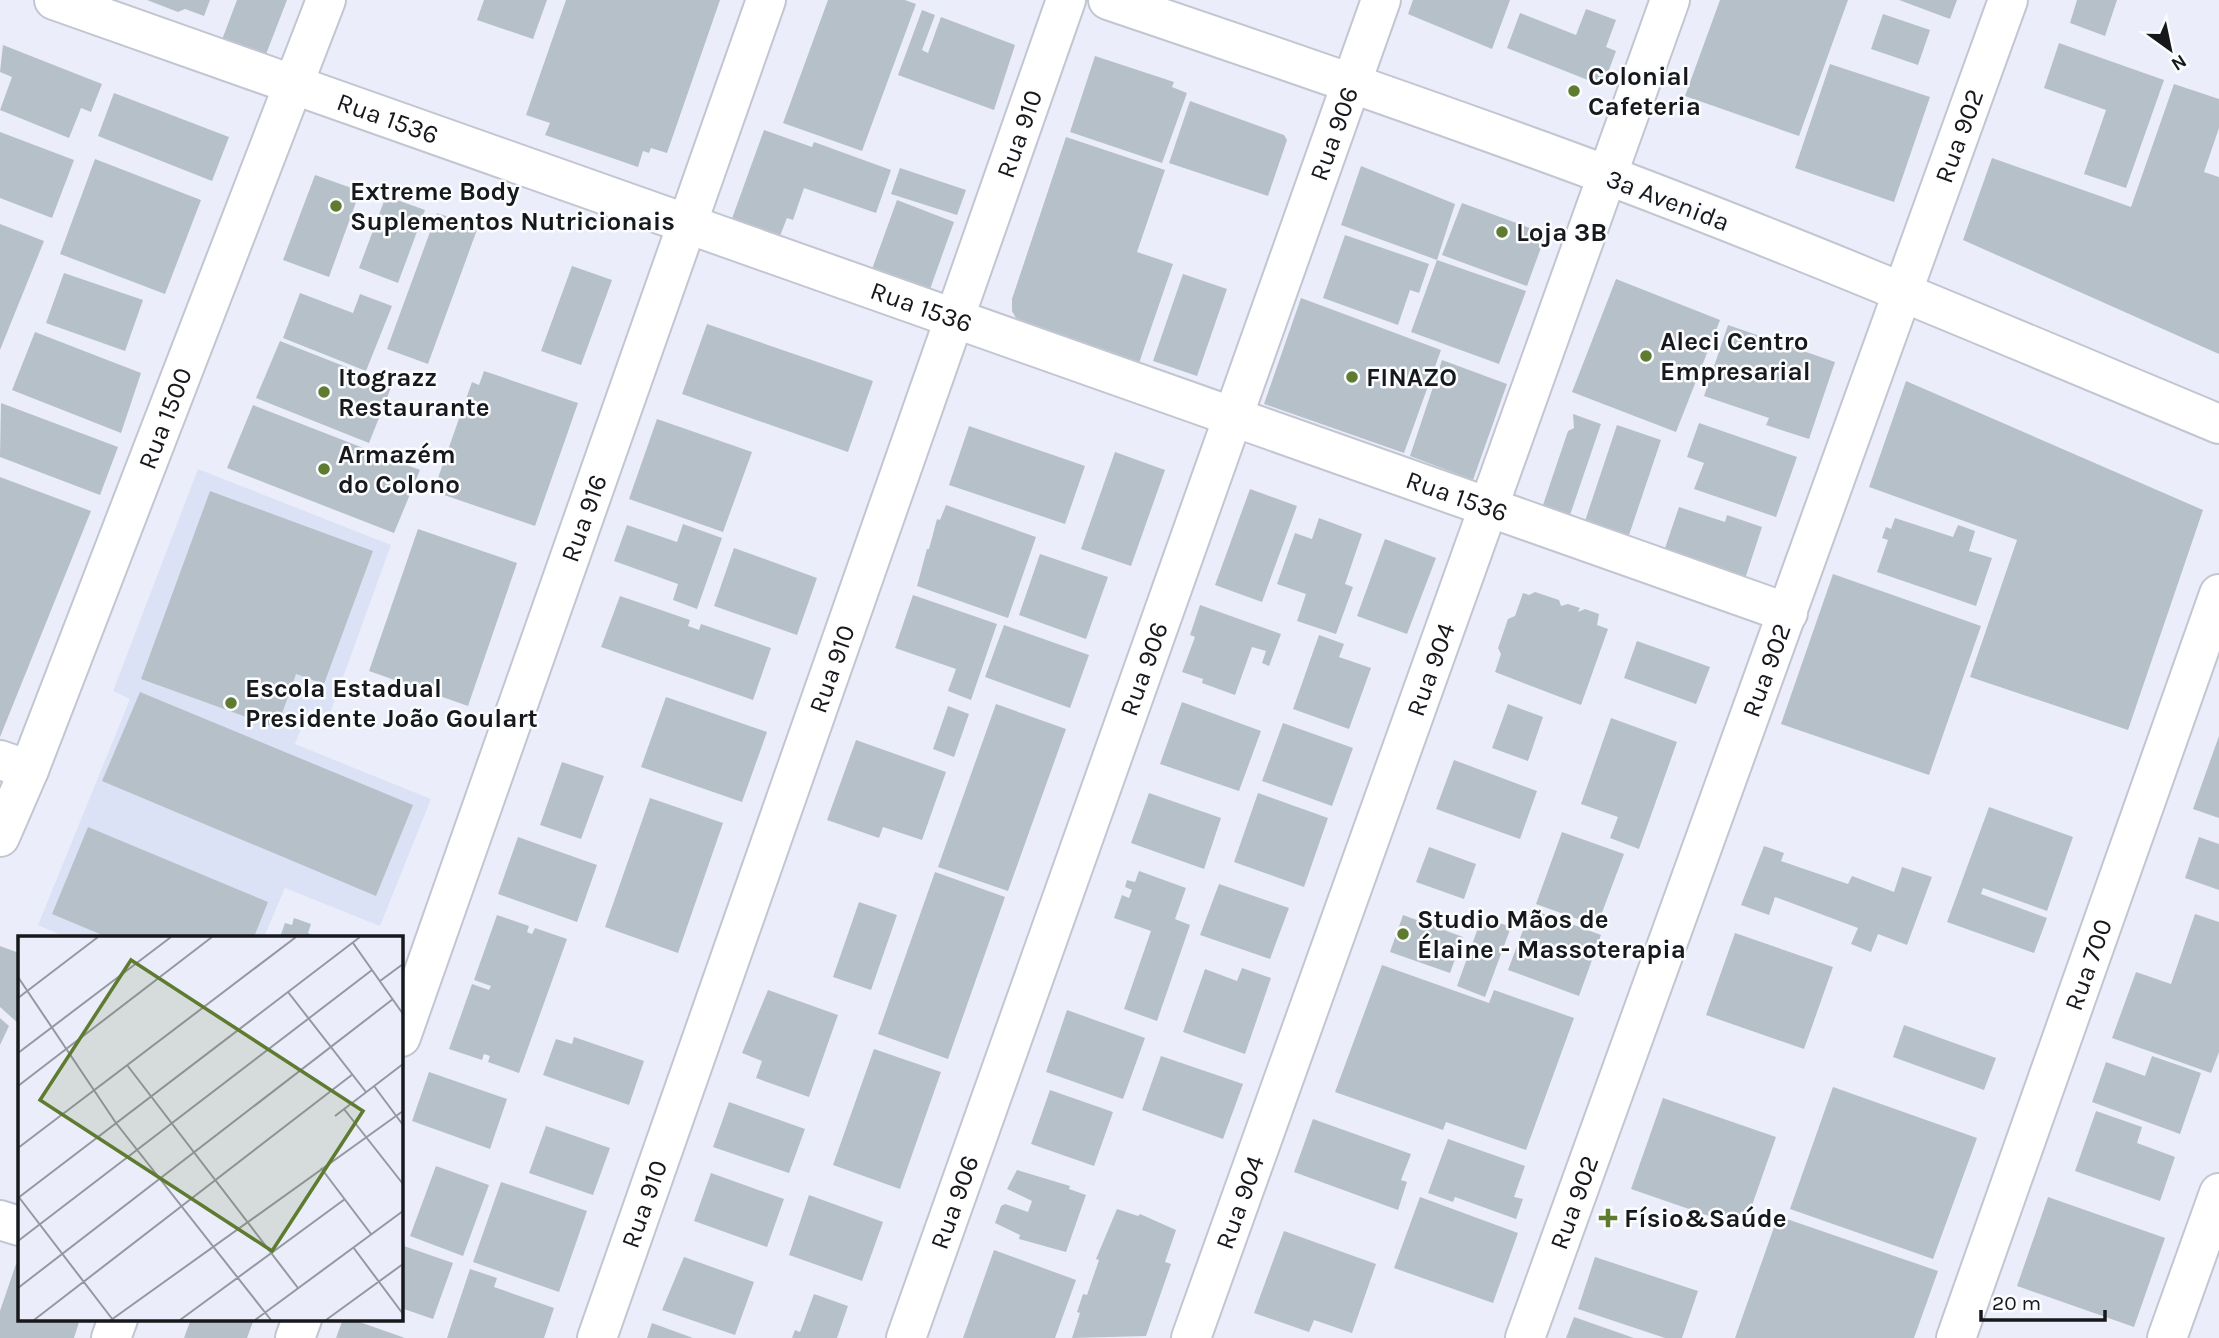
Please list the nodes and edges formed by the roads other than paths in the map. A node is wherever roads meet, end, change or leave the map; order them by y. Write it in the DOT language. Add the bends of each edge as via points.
graph roads {
  1 [pos="54,0"];
  2 [pos="326,0"];
  3 [pos="766,0"];
  4 [pos="1066,0"];
  5 [pos="1108,0"];
  6 [pos="1381,0"];
  7 [pos="1670,0"];
  8 [pos="2008,0"];
  9 [pos="1352,82"];
  10 [pos="294,85"];
  11 [pos="1606,175"];
  12 [pos="687,224"];
  13 [pos="1905,293"];
  14 [pos="954,319"];
  15 [pos="1233,417"];
  16 [pos="2219,424"];
  17 [pos="1487,507"];
  18 [pos="2219,594"];
  19 [pos="1788,613"];
  20 [pos="15,765"];
  21 [pos="0,837"];
  22 [pos="402,1034"];
  23 [pos="2219,1193"];
  24 [pos="0,1220"];
  25 [pos="18,1226"];
  26 [pos="118,1320"];
  27 [pos="302,1320"];
  28 [pos="111,1338"];
  29 [pos="295,1338"];
  30 [pos="597,1338"];
  31 [pos="906,1338"];
  32 [pos="1191,1338"];
  33 [pos="1525,1338"];
  34 [pos="1956,1338"];
  35 [pos="2166,1338"];
  1 -- 10 [label="street, Rua 1536"];
  2 -- 10 [label="street, Rua 1500"];
  3 -- 12 [label="street, Rua 916"];
  4 -- 14 [label="street, Rua 910"];
  5 -- 9 [label="street, 3ª Avenida"];
  6 -- 9 [label="street, Rua 906"];
  7 -- 11 [label="street, Rua 904"];
  8 -- 13 [label="street, Rua 902"];
  9 -- 11 [label="street, 3ª Avenida"];
  9 -- 15 [label="street, Rua 906"];
  10 -- 12 [label="street, Rua 1536"];
  10 -- 20 [label="street, Rua 1500"];
  11 -- 13 [label="street, 3ª Avenida"];
  11 -- 17 [label="street, Rua 904"];
  12 -- 14 [label="street, Rua 1536"];
  12 -- 22 [label="street, Rua 916"];
  13 -- 16 [label="street, 3ª Avenida"];
  13 -- 19 [label="street, Rua 902"];
  14 -- 15 [label="street, Rua 1536"];
  14 -- 30 [label="street, Rua 910"];
  15 -- 17 [label="street, Rua 1536"];
  15 -- 31 [label="street, Rua 906"];
  17 -- 19 [label="street, Rua 1536"];
  17 -- 32 [label="street, Rua 904"];
  18 -- 34 [label="street, Rua 700"];
  19 -- 33 [label="street, Rua 902"];
  20 -- 21 [label="street, Rua 1500"];
  23 -- 35 [label="street"];
  24 -- 25 [label="street"];
  26 -- 28 [label="street"];
  27 -- 29 [label="street"];
}
